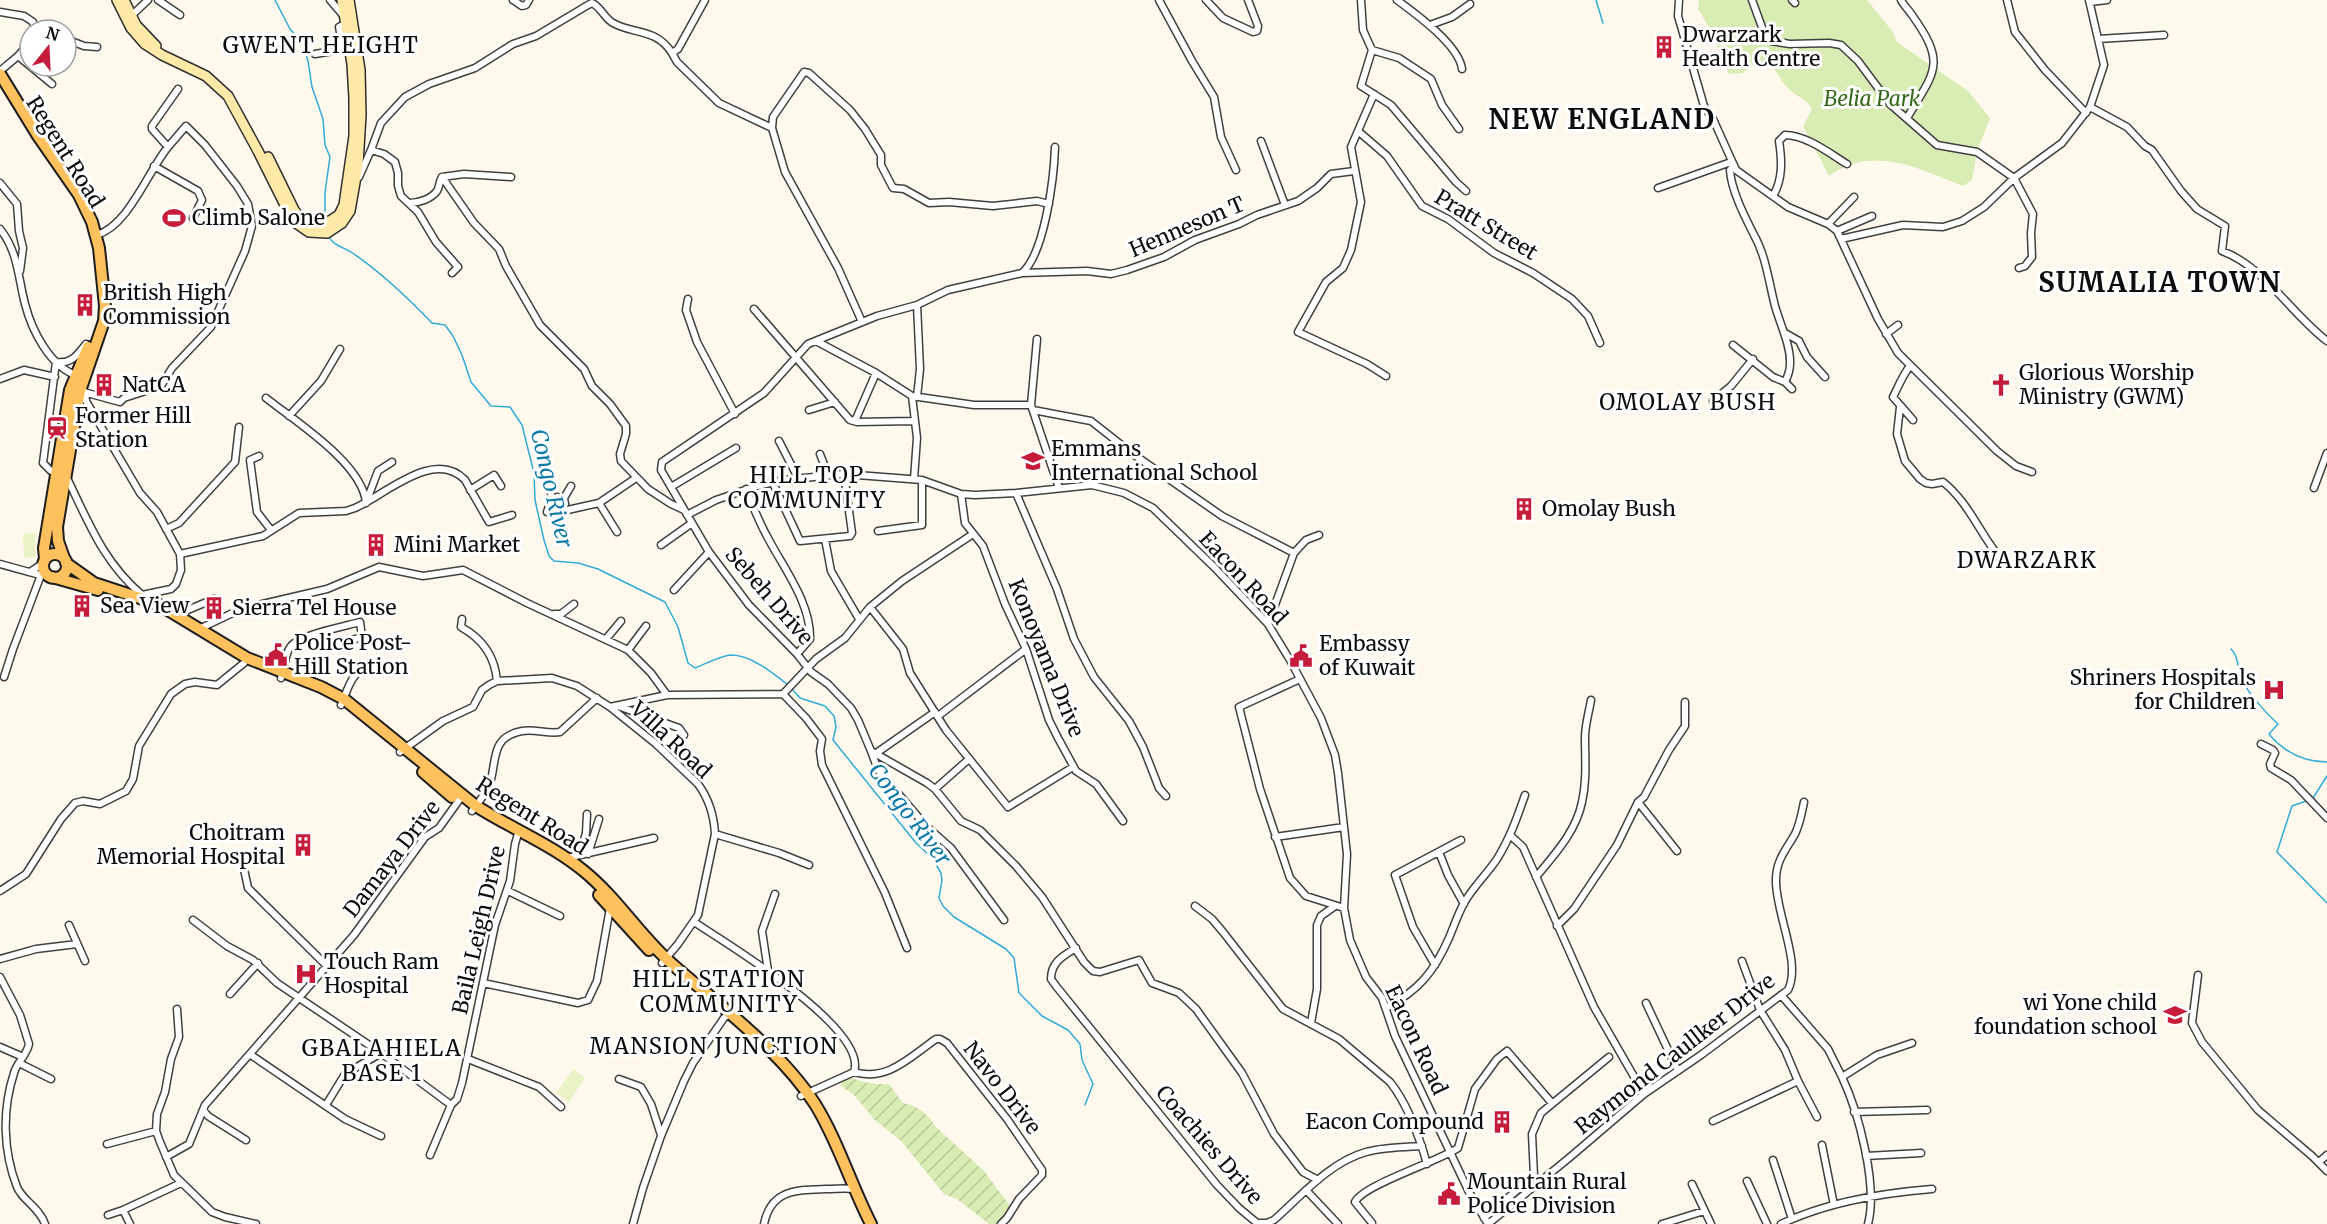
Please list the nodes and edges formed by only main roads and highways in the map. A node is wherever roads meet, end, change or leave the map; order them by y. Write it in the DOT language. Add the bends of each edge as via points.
graph roads {
  1 [pos="117,0"];
  2 [pos="124,0"];
  3 [pos="342,0"];
  4 [pos="349,0"];
  5 [pos="0,72"];
  6 [pos="0,84"];
  7 [pos="79,376"];
  8 [pos="62,475"];
  9 [pos="65,561"];
  10 [pos="45,570"];
  11 [pos="138,598"];
  12 [pos="283,675"];
  13 [pos="518,833"];
  14 [pos="613,905"];
  15 [pos="850,1188"];
  16 [pos="863,1224"];
  17 [pos="871,1224"];
  1 -- 4 [label="main road" via="131,28 145,44 206,76 228,96 289,216 309,232 327,233 348,216 361,130 360,78"];
  2 -- 3 [label="main road" via="142,33 156,46 224,82 250,122 294,210 308,223 325,224 339,215 344,205 354,136 352,64"];
  5 -- 7 [label="main road, Regent Road" via="38,136 80,195 96,235 104,321"];
  6 -- 7 [label="main road, Regent Road" via="34,142 74,198 87,226 99,308"];
  7 -- 8 [label="main road, Regent Road" via="65,422"];
  7 -- 8 [label="main road, Regent Road" via="82,392"];
  8 -- 9 [label="main road, Regent Road" via="57,534"];
  8 -- 10 [label="main road, Regent Road" via="44,548"];
  9 -- 10 [label="main road" via="57,554"];
  9 -- 10 [label="main road" via="63,574"];
  9 -- 11 [label="main road, Regent Road" via="94,583"];
  10 -- 11 [label="main road, Regent Road"];
  11 -- 12 [label="main road, Regent Road" via="178,614"];
  11 -- 12 [label="main road, Regent Road" via="244,663"];
  12 -- 13 [label="main road, Regent Road" via="343,702 474,809"];
  13 -- 14 [label="main road, Regent Road" via="580,875"];
  13 -- 14 [label="main road, Regent Road" via="585,872"];
  14 -- 15 [label="main road, Regent Road" via="664,961 786,1068 822,1118"];
  15 -- 16 [label="main road, Regent Road"];
  15 -- 17 [label="main road, Regent Road"];
}
